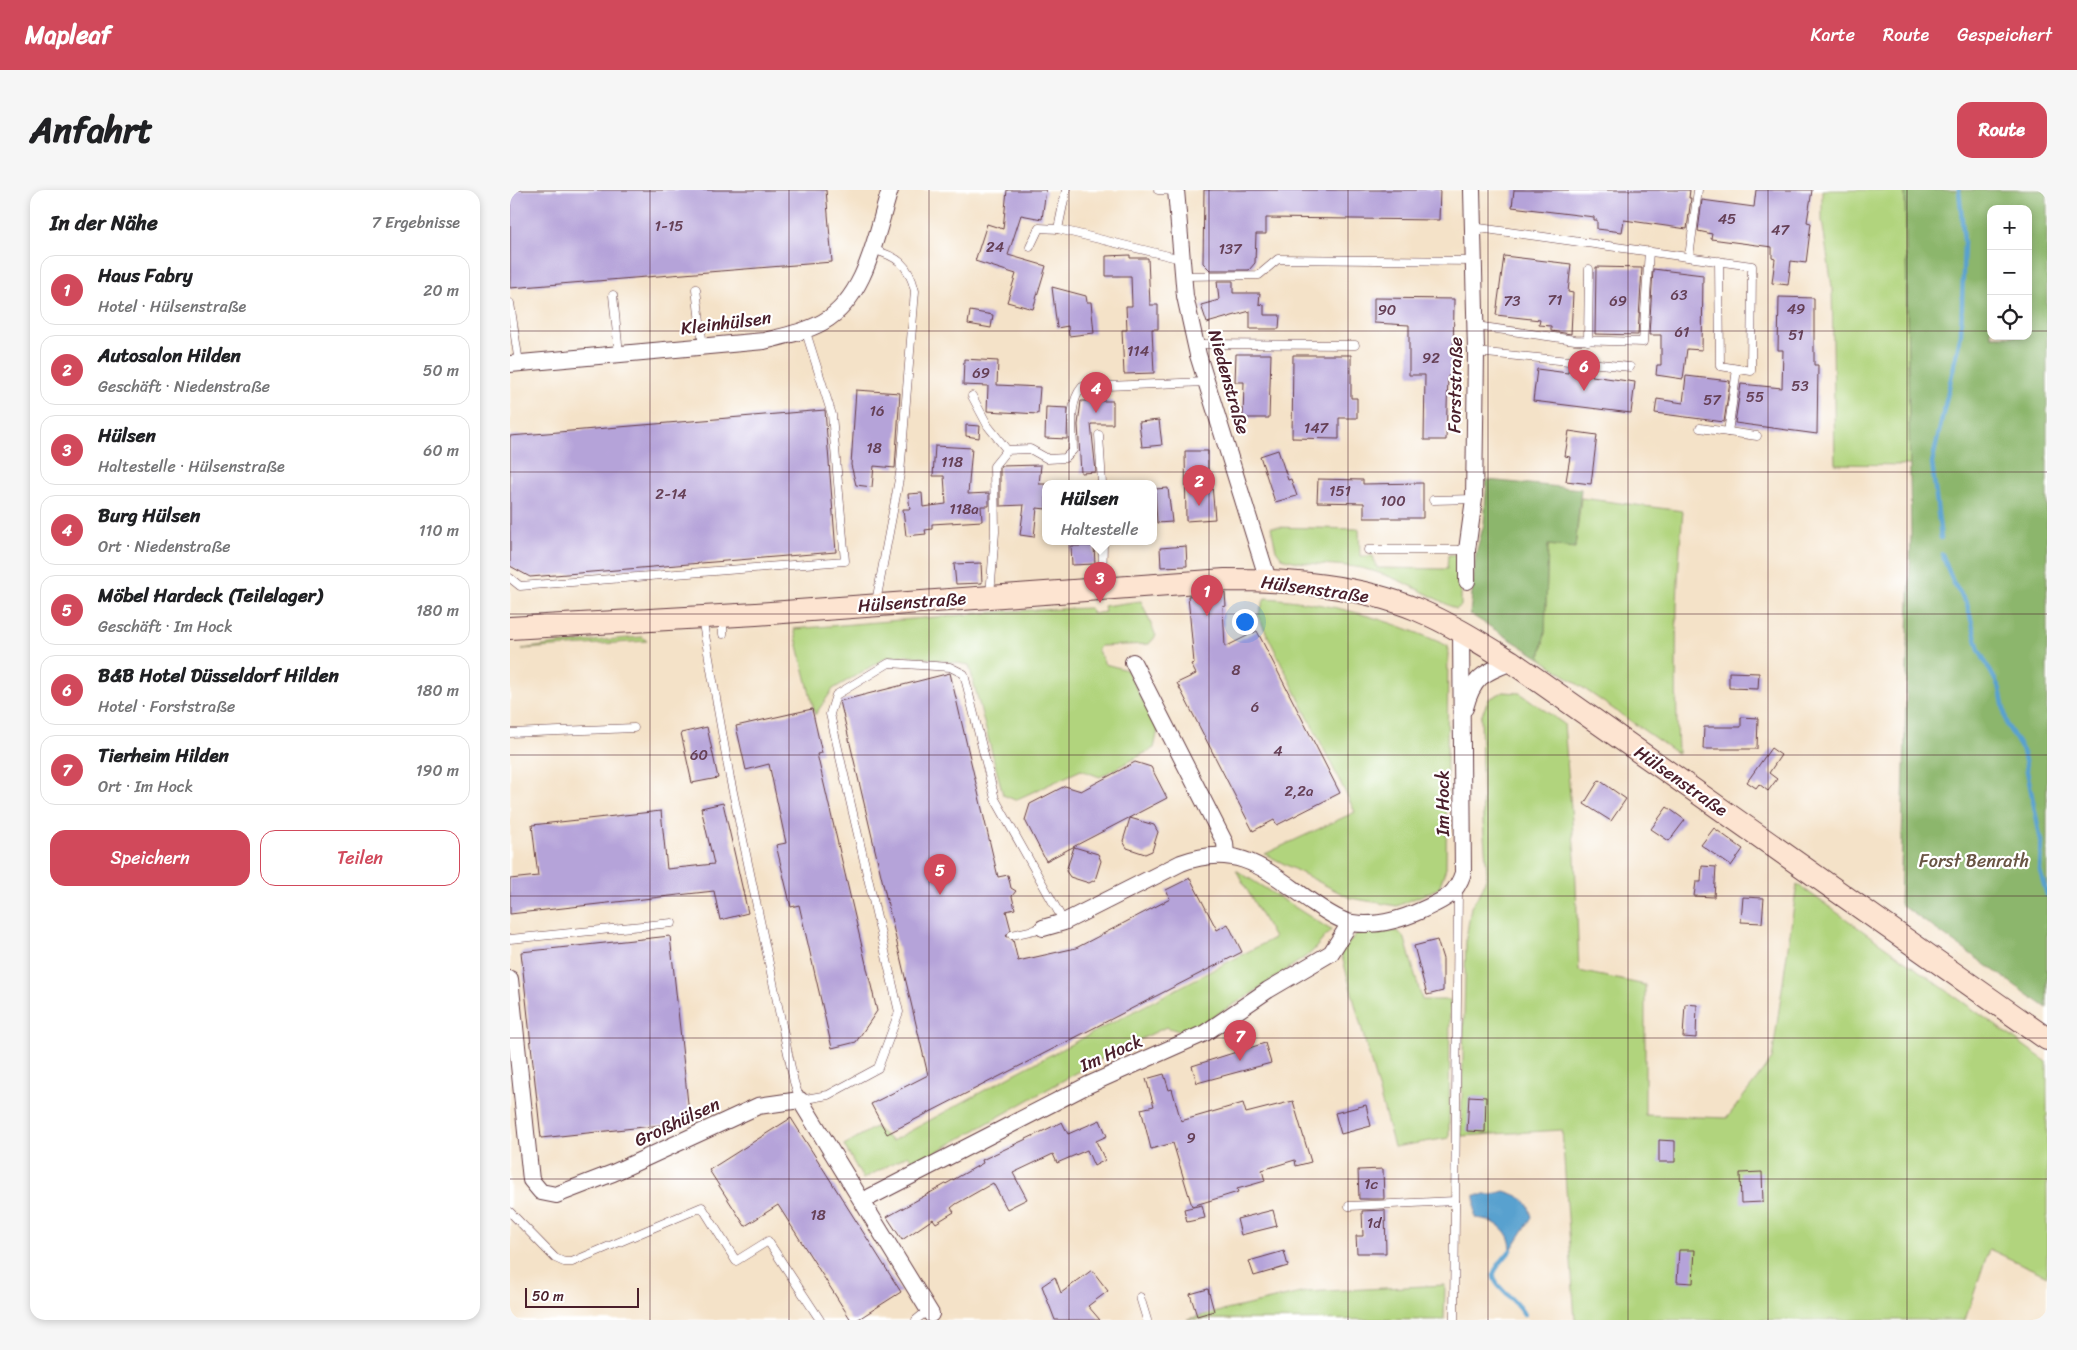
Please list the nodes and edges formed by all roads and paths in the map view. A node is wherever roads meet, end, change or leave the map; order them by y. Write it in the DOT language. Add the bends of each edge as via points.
graph roads {
  1 [pos="1066,190"];
  2 [pos="1158,190"];
  3 [pos="1176,190"];
  4 [pos="1472,190"];
  5 [pos="1698,190"];
  6 [pos="886,192"];
  7 [pos="1472,227"];
  8 [pos="1058,229"];
  9 [pos="1030,247"];
  10 [pos="871,249"];
  11 [pos="1649,251"];
  12 [pos="1689,257"];
  13 [pos="1181,259"];
  14 [pos="1474,261"];
  15 [pos="1719,261"];
  16 [pos="1589,268"];
  17 [pos="1183,276"];
  18 [pos="696,289"];
  19 [pos="613,295"];
  20 [pos="510,303"];
  21 [pos="1476,326"];
  22 [pos="805,329"];
  23 [pos="1588,341"];
  24 [pos="1196,344"];
  25 [pos="1355,344"];
  26 [pos="703,347"];
  27 [pos="1476,352"];
  28 [pos="619,354"];
  29 [pos="514,363"];
  30 [pos="1630,367"];
  31 [pos="1737,369"];
  32 [pos="1206,382"];
  33 [pos="972,396"];
  34 [pos="1700,428"];
  35 [pos="1728,432"];
  36 [pos="1099,436"];
  37 [pos="1757,436"];
  38 [pos="1007,450"];
  39 [pos="1102,480"];
  40 [pos="1433,500"];
  41 [pos="1474,500"];
  42 [pos="1103,545"];
  43 [pos="1368,550"];
  44 [pos="1467,550"];
  45 [pos="510,578"];
  46 [pos="1268,580"];
  47 [pos="1467,581"];
  48 [pos="1102,589"];
  49 [pos="990,597"];
  50 [pos="876,605"];
  51 [pos="716,622"];
  52 [pos="510,628"];
  53 [pos="1461,630"];
  54 [pos="1133,662"];
  55 [pos="1512,662"];
  56 [pos="1462,718"];
  57 [pos="634,728"];
  58 [pos="510,733"];
  59 [pos="1226,855"];
  60 [pos="1458,888"];
  61 [pos="1064,922"];
  62 [pos="672,923"];
  63 [pos="1350,923"];
  64 [pos="1043,928"];
  65 [pos="1012,936"];
  66 [pos="510,939"];
  67 [pos="510,979"];
  68 [pos="2047,1039"];
  69 [pos="514,1059"];
  70 [pos="800,1100"];
  71 [pos="870,1197"];
  72 [pos="1454,1201"];
  73 [pos="1349,1206"];
  74 [pos="510,1212"];
  75 [pos="1140,1297"];
  76 [pos="927,1316"];
  77 [pos="820,1320"];
  78 [pos="1147,1320"];
  79 [pos="1454,1320"];
  1 -- 8 [label="lane"];
  2 -- 3 [label="lane"];
  3 -- 13 [label="street, Niedenstraße"];
  4 -- 7 [label="street, Forststraße"];
  5 -- 12 [label="lane"];
  6 -- 10 [label="street, Kleinhülsen"];
  7 -- 11 [label="lane"];
  7 -- 14 [label="street, Forststraße"];
  8 -- 9 [label="lane" via="1039,228"];
  8 -- 13 [label="lane"];
  10 -- 22 [label="street, Kleinhülsen" via="861,279 846,302 824,321"];
  10 -- 50 [label="lane" via="890,255 911,273 915,291 900,474"];
  11 -- 12 [label="lane"];
  11 -- 23 [label="lane" via="1644,342"];
  12 -- 15 [label="lane"];
  13 -- 17 [label="street, Niedenstraße"];
  14 -- 17 [label="lane" via="1278,259 1258,275"];
  14 -- 21 [label="street, Forststraße"];
  15 -- 31 [label="lane" via="1720,366"];
  15 -- 31 [label="lane" via="1752,266 1752,371"];
  16 -- 23 [label="lane"];
  17 -- 24 [label="street, Niedenstraße"];
  18 -- 26 [label="lane"];
  19 -- 28 [label="lane"];
  20 -- 29 [label="lane"];
  21 -- 23 [label="lane"];
  21 -- 27 [label="street, Forststraße"];
  22 -- 26 [label="street, Kleinhülsen" via="764,341"];
  22 -- 45 [label="lane" via="832,415 845,560 520,586"];
  24 -- 25 [label="lane"];
  24 -- 32 [label="street, Niedenstraße"];
  26 -- 28 [label="street, Kleinhülsen"];
  27 -- 30 [label="lane"];
  27 -- 41 [label="street, Forststraße"];
  28 -- 29 [label="street, Kleinhülsen"];
  31 -- 35 [label="lane"];
  32 -- 38 [label="lane" via="1082,387 1074,404 1073,450 1065,458 1048,458 1030,450"];
  32 -- 46 [label="street, Niedenstraße"];
  33 -- 38 [label="lane" via="988,426"];
  34 -- 35 [label="lane"];
  35 -- 37 [label="lane"];
  36 -- 39 [label="lane"];
  38 -- 49 [label="lane" via="994,466 995,532"];
  40 -- 41 [label="lane"];
  41 -- 44 [label="street, Forststraße"];
  42 -- 48 [label="lane"];
  43 -- 44 [label="lane"];
  44 -- 47 [label="street, Forststraße"];
  46 -- 48 [label="main road, Hülsenstraße"];
  46 -- 53 [label="main road, Hülsenstraße" via="1360,592 1416,609"];
  48 -- 49 [label="main road, Hülsenstraße"];
  49 -- 50 [label="main road, Hülsenstraße"];
  50 -- 51 [label="main road, Hülsenstraße"];
  51 -- 52 [label="main road, Hülsenstraße"];
  51 -- 70 [label="lane" via="730,778"];
  53 -- 55 [label="main road, Hülsenstraße"];
  53 -- 56 [label="street, Im Hock"];
  54 -- 59 [label="street" via="1225,843"];
  55 -- 56 [label="street, Im Hock" via="1479,676 1468,695"];
  55 -- 68 [label="main road, Hülsenstraße"];
  56 -- 60 [label="street, Im Hock" via="1463,873"];
  57 -- 58 [label="lane"];
  59 -- 61 [label="street" via="1200,856 1181,863"];
  59 -- 63 [label="street" via="1244,858"];
  60 -- 63 [label="street" via="1448,898 1405,918 1381,924"];
  60 -- 72 [label="lane, Im Hock"];
  61 -- 64 [label="street"];
  61 -- 70 [label="lane" via="995,799 964,674 950,667 888,664 836,695 830,714 898,1012 878,1068 828,1095"];
  62 -- 66 [label="lane"];
  63 -- 71 [label="street, Im Hock" via="1331,953 1268,990 1205,1033 1088,1085"];
  64 -- 65 [label="lane"];
  67 -- 69 [label="street, Großhülsen"];
  69 -- 70 [label="street, Großhülsen" via="531,1180 541,1192 556,1196 745,1107"];
  70 -- 76 [label="street"];
  72 -- 73 [label="lane"];
  72 -- 79 [label="lane, Im Hock"];
  74 -- 77 [label="lane" via="555,1258 572,1262 702,1207 736,1261 768,1241"];
  75 -- 78 [label="lane"];
}
